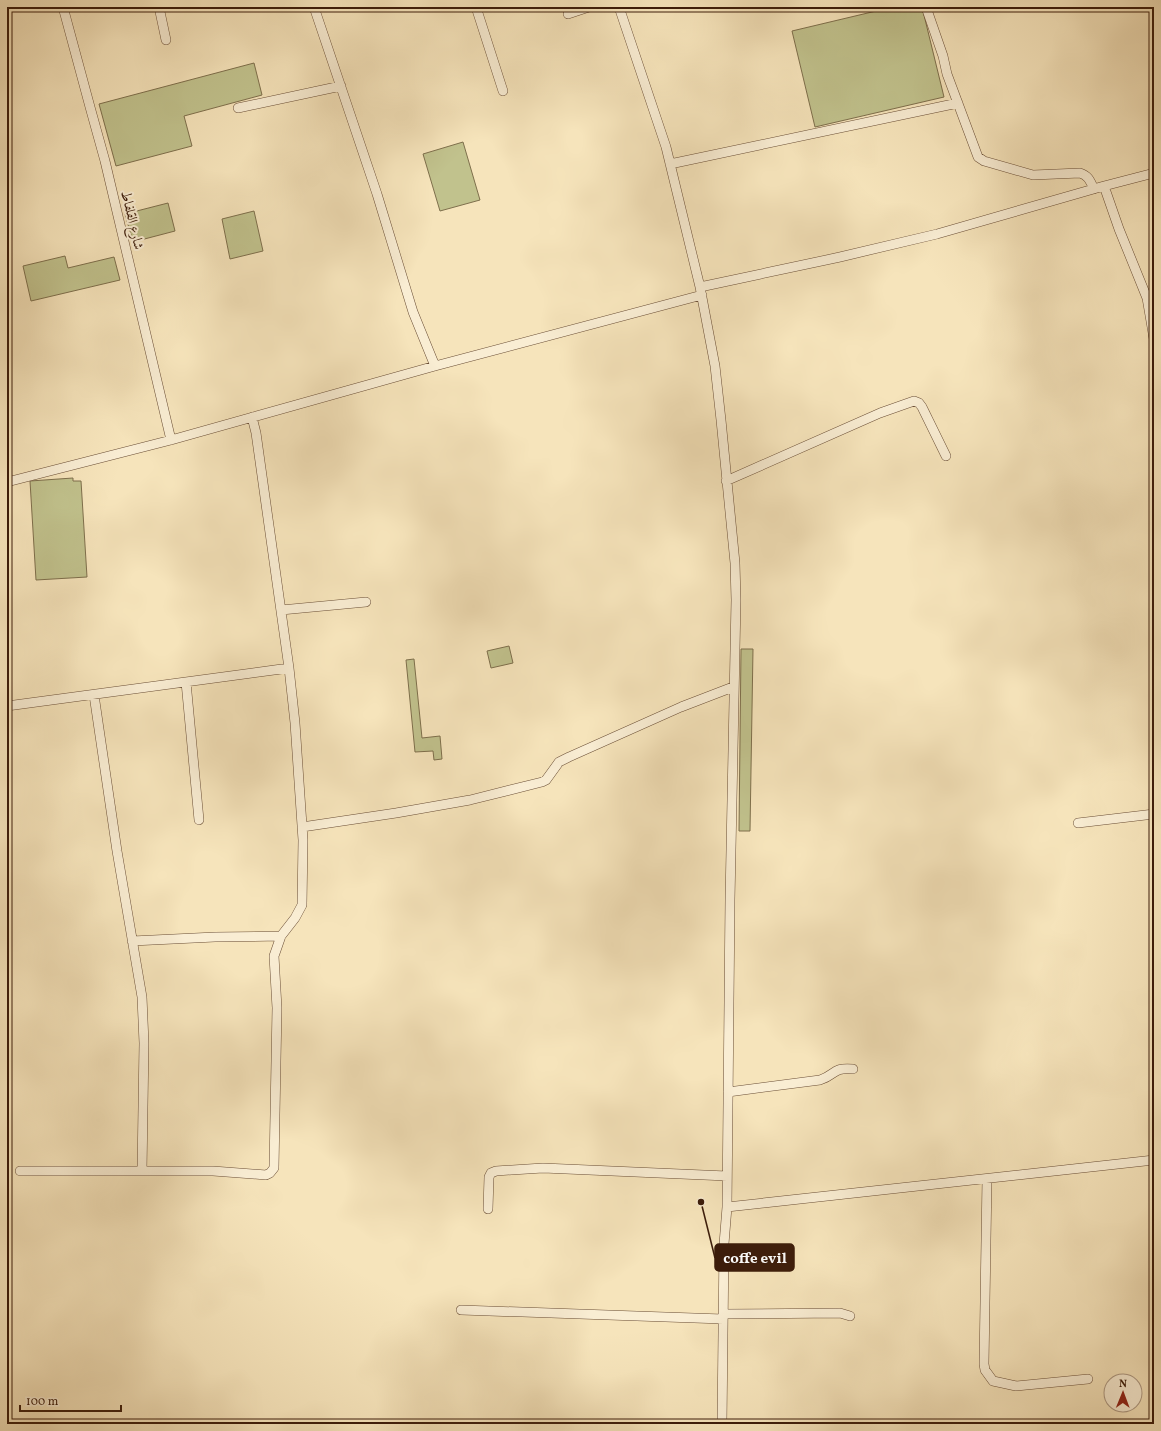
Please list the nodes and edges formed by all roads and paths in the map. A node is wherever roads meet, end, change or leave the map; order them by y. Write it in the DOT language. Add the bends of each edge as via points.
graph roads {
  1 [pos="63,7"];
  2 [pos="159,7"];
  3 [pos="314,7"];
  4 [pos="476,7"];
  5 [pos="589,7"];
  6 [pos="619,7"];
  7 [pos="926,7"];
  8 [pos="568,14"];
  9 [pos="166,40"];
  10 [pos="341,86"];
  11 [pos="503,91"];
  12 [pos="958,102"];
  13 [pos="238,108"];
  14 [pos="670,164"];
  15 [pos="1154,173"];
  16 [pos="1104,186"];
  17 [pos="1094,189"];
  18 [pos="701,291"];
  19 [pos="1154,339"];
  20 [pos="435,366"];
  21 [pos="252,417"];
  22 [pos="171,440"];
  23 [pos="946,456"];
  24 [pos="726,481"];
  25 [pos="7,482"];
  26 [pos="366,602"];
  27 [pos="281,610"];
  28 [pos="290,668"];
  29 [pos="186,682"];
  30 [pos="733,687"];
  31 [pos="94,695"];
  32 [pos="7,706"];
  33 [pos="1154,814"];
  34 [pos="199,820"];
  35 [pos="1078,823"];
  36 [pos="302,827"];
  37 [pos="281,936"];
  38 [pos="132,941"];
  39 [pos="852,1069"];
  40 [pos="728,1092"];
  41 [pos="1154,1160"];
  42 [pos="20,1171"];
  43 [pos="142,1171"];
  44 [pos="727,1176"];
  45 [pos="987,1180"];
  46 [pos="727,1207"];
  47 [pos="488,1210"];
  48 [pos="461,1310"];
  49 [pos="723,1316"];
  50 [pos="850,1316"];
  51 [pos="1088,1378"];
  52 [pos="722,1424"];
  1 -- 22 [label="street, شارع القلفاط" via="105,161"];
  2 -- 9 [label="street"];
  3 -- 10 [label="street"];
  4 -- 11 [label="street"];
  5 -- 8 [label="street"];
  6 -- 14 [label="street"];
  7 -- 12 [label="street"];
  10 -- 13 [label="street"];
  10 -- 20 [label="street" via="414,312"];
  12 -- 14 [label="street"];
  12 -- 17 [label="street" via="978,157 984,161 1032,175 1080,173 1090,179"];
  14 -- 18 [label="street"];
  15 -- 16 [label="street"];
  16 -- 17 [label="street"];
  16 -- 19 [label="street" via="1147,298"];
  17 -- 18 [label="street" via="937,234"];
  18 -- 20 [label="street"];
  18 -- 24 [label="street" via="715,366"];
  20 -- 21 [label="street"];
  21 -- 22 [label="street"];
  21 -- 27 [label="street"];
  22 -- 25 [label="street"];
  23 -- 24 [label="street" via="922,407 914,401 880,413"];
  24 -- 30 [label="street" via="736,600"];
  26 -- 27 [label="street"];
  27 -- 28 [label="street"];
  28 -- 29 [label="street"];
  28 -- 36 [label="street"];
  29 -- 31 [label="street"];
  29 -- 34 [label="street"];
  30 -- 36 [label="street" via="681,707 559,762 542,782 470,800"];
  30 -- 40 [label="street"];
  31 -- 32 [label="street"];
  31 -- 38 [label="street"];
  33 -- 35 [label="street"];
  36 -- 37 [label="street" via="302,905"];
  37 -- 38 [label="street"];
  37 -- 43 [label="street" via="274,956 277,1008 273,1170 266,1175 213,1171"];
  38 -- 43 [label="street" via="142,997"];
  39 -- 40 [label="street" via="836,1070 820,1080"];
  40 -- 44 [label="street"];
  41 -- 45 [label="street"];
  42 -- 43 [label="street"];
  44 -- 46 [label="street"];
  44 -- 47 [label="street" via="543,1168 496,1170 489,1177"];
  45 -- 46 [label="street"];
  45 -- 51 [label="street" via="985,1370 993,1381 1016,1386"];
  46 -- 49 [label="street"];
  48 -- 49 [label="street"];
  49 -- 50 [label="street" via="840,1313"];
  49 -- 52 [label="street"];
}
